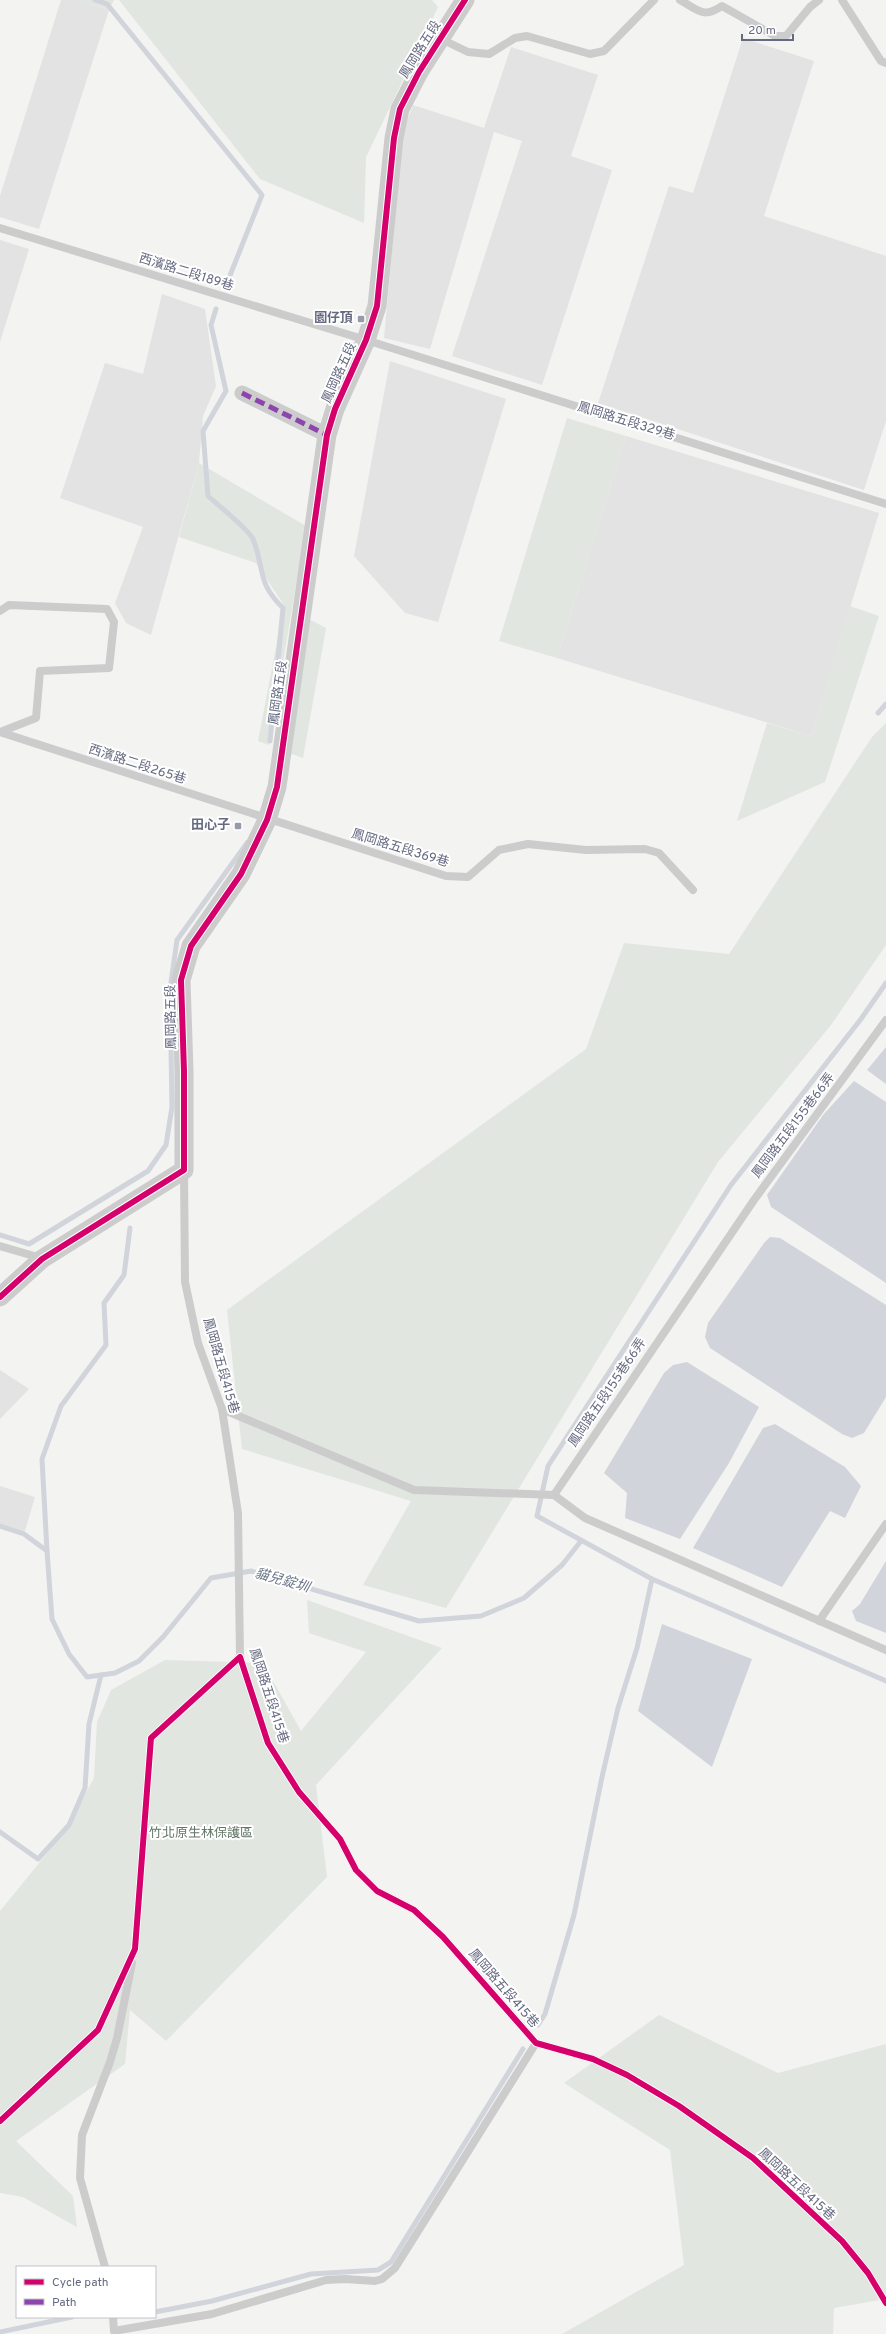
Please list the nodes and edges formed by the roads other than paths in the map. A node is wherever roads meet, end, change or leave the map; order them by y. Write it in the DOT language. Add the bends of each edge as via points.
graph roads {
  1 [pos="465,0"];
  2 [pos="654,0"];
  3 [pos="680,0"];
  4 [pos="819,0"];
  5 [pos="842,0"];
  6 [pos="441,39"];
  7 [pos="886,63"];
  8 [pos="0,228"];
  9 [pos="366,340"];
  10 [pos="242,393"];
  11 [pos="327,435"];
  12 [pos="886,504"];
  13 [pos="0,611"];
  14 [pos="0,732"];
  15 [pos="267,820"];
  16 [pos="693,890"];
  17 [pos="886,1020"];
  18 [pos="184,1170"];
  19 [pos="0,1246"];
  20 [pos="42,1259"];
  21 [pos="0,1297"];
  22 [pos="222,1410"];
  23 [pos="554,1495"];
  24 [pos="886,1524"];
  25 [pos="819,1621"];
  26 [pos="886,1650"];
  27 [pos="240,1657"];
  28 [pos="135,1949"];
  29 [pos="536,2043"];
  30 [pos="0,2121"];
  31 [pos="105,2266"];
  32 [pos="886,2303"];
  33 [pos="112,2318"];
  1 -- 6 [label="street, 鳳岡路五段"];
  2 -- 6 [label="lane" via="604,51 590,54 527,36 515,38 489,54 468,52"];
  3 -- 4 [label="lane" via="702,12 711,13 722,6 775,36 786,36"];
  5 -- 7 [label="lane" via="881,61"];
  6 -- 9 [label="street, 鳳岡路五段" via="419,72 400,109 394,138 377,306"];
  8 -- 9 [label="lane, 西濱路二段189巷"];
  9 -- 11 [label="street, 鳳岡路五段" via="335,409"];
  9 -- 12 [label="lane, 鳳岡路五段329巷"];
  10 -- 11 [label="street"];
  11 -- 15 [label="street, 鳳岡路五段" via="277,787"];
  13 -- 14 [label="lane" via="9,605 106,608 114,622 109,668 40,671 36,718"];
  14 -- 15 [label="lane, 西濱路二段265巷"];
  15 -- 16 [label="lane, 鳳岡路五段369巷" via="446,876 468,877 499,850 528,844 586,850 646,849 660,853"];
  15 -- 18 [label="street, 鳳岡路五段" via="241,874 191,946 182,980"];
  17 -- 23 [label="lane, 鳳岡路五段155巷66弄" via="754,1200"];
  18 -- 20 [label="street"];
  18 -- 22 [label="lane, 鳳岡路五段415巷" via="186,1282 198,1343"];
  19 -- 20 [label="lane"];
  20 -- 21 [label="street"];
  22 -- 23 [label="lane" via="414,1490"];
  22 -- 27 [label="lane, 鳳岡路五段415巷" via="238,1513"];
  23 -- 25 [label="lane" via="585,1518"];
  24 -- 25 [label="lane"];
  25 -- 26 [label="lane"];
  27 -- 28 [label="lane" via="151,1738"];
  27 -- 29 [label="lane, 鳳岡路五段415巷" via="268,1743 299,1792 340,1839 356,1870 377,1891 414,1910 443,1937"];
  28 -- 30 [label="lane" via="98,2030"];
  28 -- 31 [label="lane" via="116,2044 82,2135 80,2178"];
  29 -- 32 [label="lane, 鳳岡路五段415巷" via="593,2059 627,2075 679,2106 753,2158 842,2241 868,2273"];
  29 -- 33 [label="lane" via="395,2268 382,2279 326,2280 212,2314 114,2331"];
}
